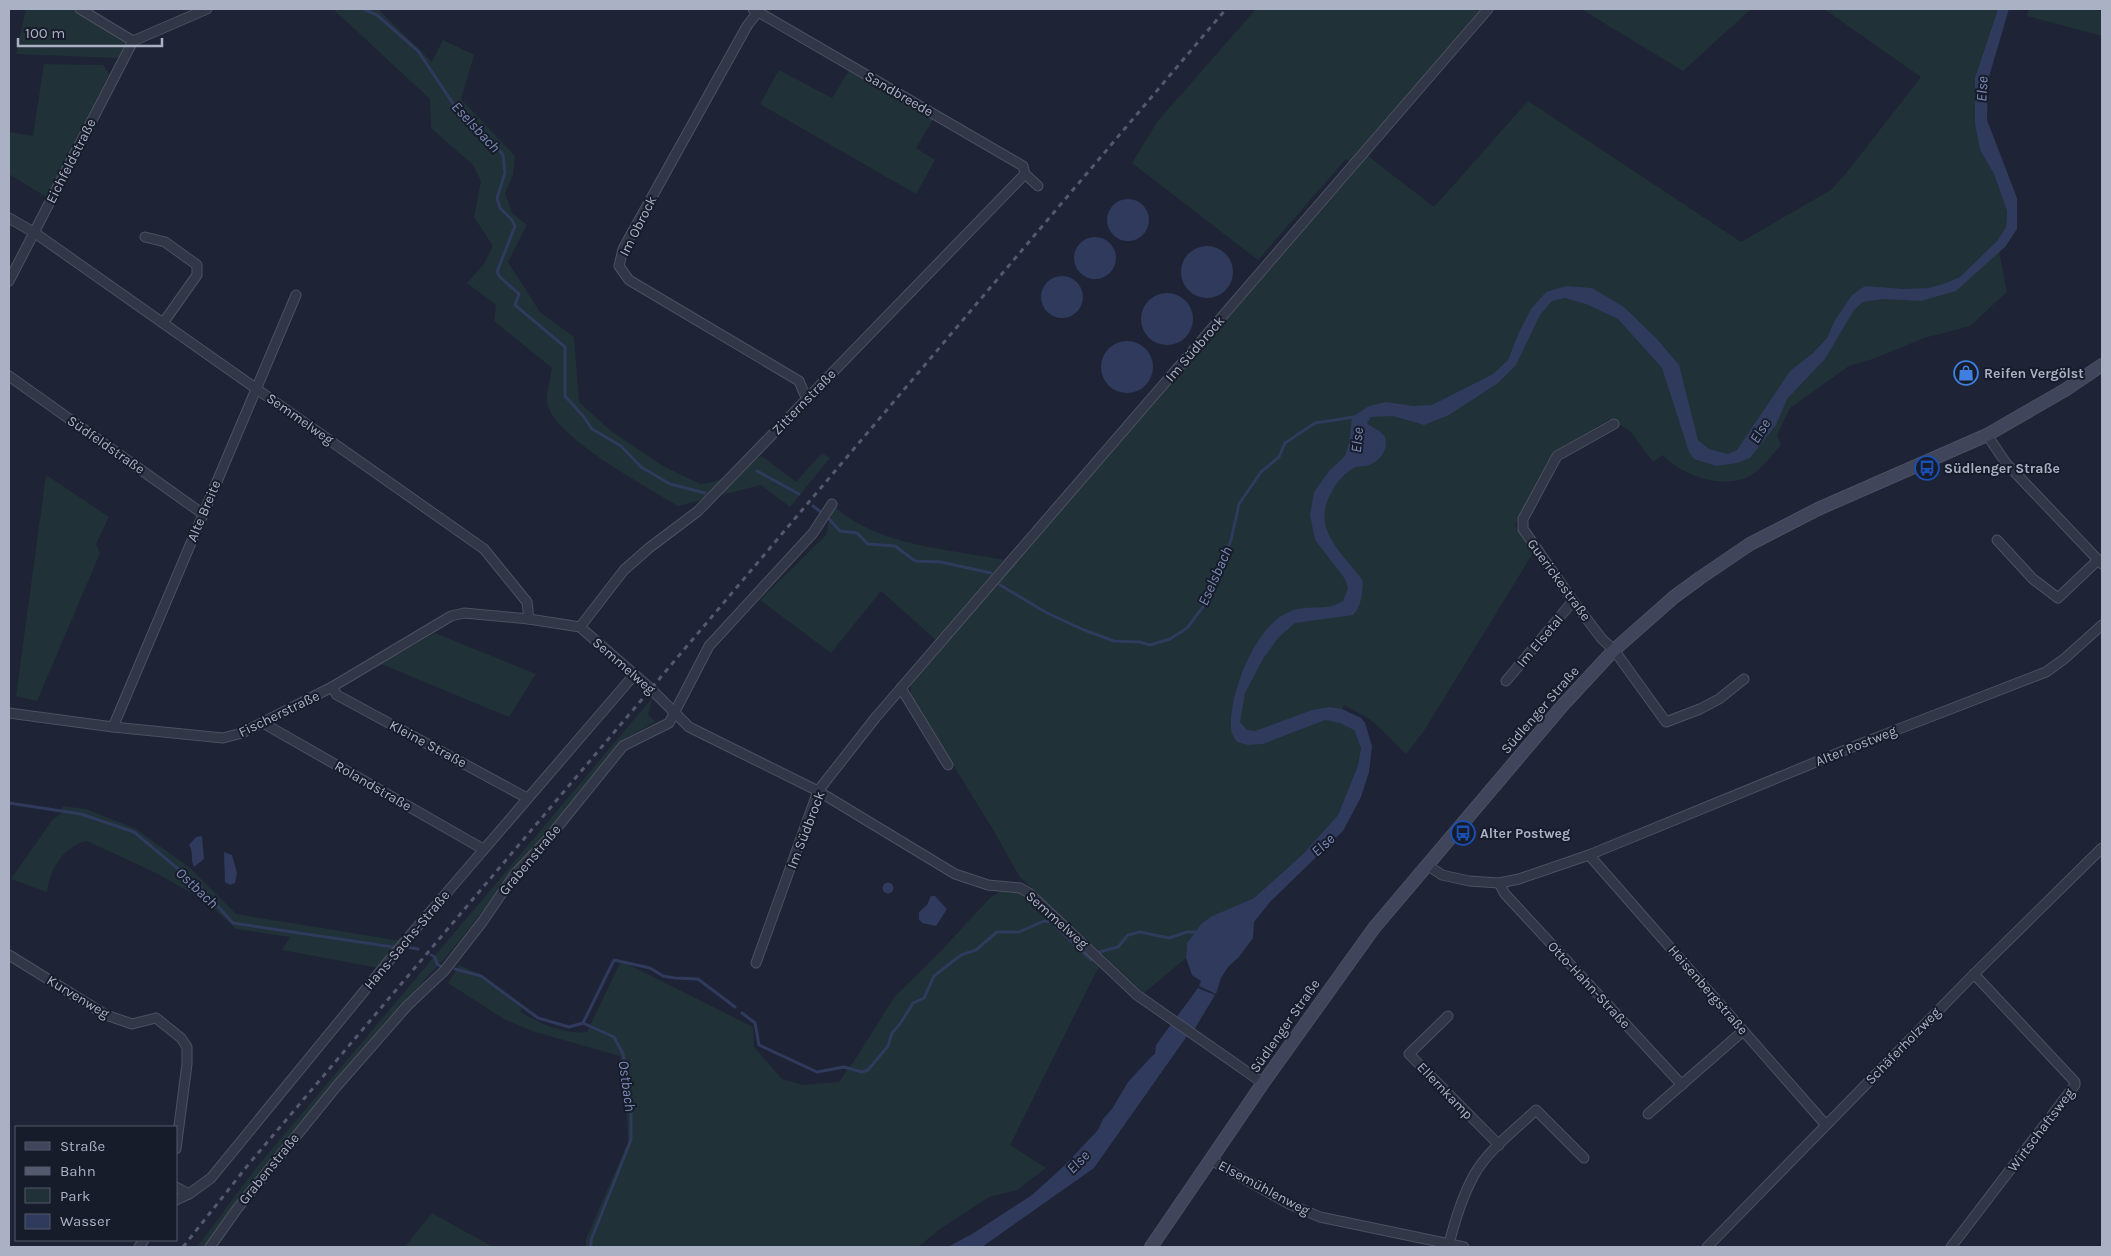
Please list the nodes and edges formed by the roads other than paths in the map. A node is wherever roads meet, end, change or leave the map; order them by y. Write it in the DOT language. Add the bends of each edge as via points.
graph roads {
  1 [pos="80,9"];
  2 [pos="207,9"];
  3 [pos="1488,9"];
  4 [pos="757,10"];
  5 [pos="133,42"];
  6 [pos="1025,174"];
  7 [pos="1038,186"];
  8 [pos="9,218"];
  9 [pos="35,233"];
  10 [pos="145,237"];
  11 [pos="9,281"];
  12 [pos="296,295"];
  13 [pos="163,323"];
  14 [pos="2102,365"];
  15 [pos="9,376"];
  16 [pos="256,388"];
  17 [pos="807,400"];
  18 [pos="1614,424"];
  19 [pos="1987,435"];
  20 [pos="832,504"];
  21 [pos="203,514"];
  22 [pos="1996,540"];
  23 [pos="2100,562"];
  24 [pos="1574,601"];
  25 [pos="529,619"];
  26 [pos="2102,625"];
  27 [pos="580,627"];
  28 [pos="1614,650"];
  29 [pos="634,675"];
  30 [pos="1744,679"];
  31 [pos="1506,681"];
  32 [pos="332,688"];
  33 [pos="901,688"];
  34 [pos="675,712"];
  35 [pos="9,713"];
  36 [pos="263,723"];
  37 [pos="113,728"];
  38 [pos="948,765"];
  39 [pos="818,791"];
  40 [pos="527,798"];
  41 [pos="484,848"];
  42 [pos="2102,848"];
  43 [pos="1589,855"];
  44 [pos="1428,864"];
  45 [pos="1500,883"];
  46 [pos="9,955"];
  47 [pos="756,963"];
  48 [pos="1974,974"];
  49 [pos="1448,1016"];
  50 [pos="1743,1031"];
  51 [pos="1263,1083"];
  52 [pos="1682,1085"];
  53 [pos="1648,1114"];
  54 [pos="1826,1126"];
  55 [pos="178,1134"];
  56 [pos="1498,1145"];
  57 [pos="1584,1158"];
  58 [pos="1211,1160"];
  59 [pos="178,1188"];
  60 [pos="189,1194"];
  61 [pos="178,1199"];
  62 [pos="1449,1244"];
  63 [pos="210,1247"];
  64 [pos="1151,1247"];
  65 [pos="1464,1247"];
  66 [pos="1707,1247"];
  67 [pos="1951,1247"];
  1 -- 5 [label="street"];
  2 -- 5 [label="street"];
  3 -- 33 [label="street, Im Südbrock"];
  4 -- 6 [label="street, Sandbreede" via="1023,166"];
  4 -- 17 [label="street, Im Obrock" via="623,249 619,266 629,280 799,381"];
  5 -- 9 [label="street, Eichfeldstraße"];
  6 -- 7 [label="street, Sandbreede"];
  6 -- 17 [label="street, Zitternstraße"];
  8 -- 9 [label="street, Semmelweg"];
  9 -- 11 [label="street, Eichfeldstraße"];
  9 -- 13 [label="street, Semmelweg"];
  10 -- 13 [label="street" via="165,242 197,265 197,275"];
  12 -- 16 [label="street, Alte Breite"];
  13 -- 16 [label="street, Semmelweg"];
  14 -- 19 [label="main road, Südlenger Straße"];
  15 -- 21 [label="street, Südfeldstraße"];
  16 -- 21 [label="street, Alte Breite"];
  16 -- 25 [label="street, Semmelweg" via="484,549 527,602"];
  17 -- 27 [label="street, Zitternstraße" via="698,511 624,570"];
  18 -- 24 [label="street, Guerickestraße" via="1558,456 1523,519 1523,529"];
  19 -- 23 [label="street" via="2006,463"];
  19 -- 28 [label="main road, Südlenger Straße" via="1818,509 1750,544 1674,597"];
  20 -- 34 [label="street, Grabenstraße" via="813,533 709,646"];
  21 -- 37 [label="street, Alte Breite"];
  22 -- 23 [label="street" via="2058,598"];
  24 -- 28 [label="street, Guerickestraße"];
  24 -- 31 [label="street, Im Elsetal"];
  25 -- 27 [label="street, Semmelweg"];
  25 -- 32 [label="street, Fischerstraße" via="464,613 451,616"];
  26 -- 43 [label="street, Alter Postweg" via="2046,672"];
  27 -- 29 [label="street, Semmelweg"];
  28 -- 30 [label="street, Guerickestraße" via="1666,722 1719,699"];
  28 -- 44 [label="main road, Südlenger Straße"];
  29 -- 34 [label="street, Semmelweg"];
  29 -- 40 [label="street, Hans-Sachs-Straße"];
  32 -- 36 [label="street, Fischerstraße"];
  32 -- 40 [label="street, Kleine Straße" via="337,695"];
  33 -- 38 [label="street"];
  33 -- 39 [label="street, Im Südbrock"];
  34 -- 39 [label="street, Semmelweg" via="689,727"];
  34 -- 63 [label="street, Grabenstraße" via="669,723 623,746 547,840 515,874 444,971 407,1006 336,1087"];
  35 -- 37 [label="street, Fischerstraße"];
  36 -- 37 [label="street, Fischerstraße" via="223,738"];
  36 -- 41 [label="street, Rolandstraße"];
  39 -- 47 [label="street, Im Südbrock"];
  39 -- 51 [label="street, Semmelweg" via="954,874 988,885 1020,888 1029,893 1137,995"];
  40 -- 41 [label="street, Hans-Sachs-Straße"];
  41 -- 60 [label="street, Hans-Sachs-Straße" via="211,1178"];
  42 -- 48 [label="street, Schäferholzweg"];
  43 -- 45 [label="street, Alter Postweg"];
  43 -- 50 [label="street, Heisenbergstraße"];
  44 -- 45 [label="street, Alter Postweg" via="1451,878"];
  44 -- 51 [label="main road, Südlenger Straße" via="1374,928"];
  45 -- 52 [label="street, Otto-Hahn-Straße" via="1506,894"];
  46 -- 55 [label="street, Kurvenweg" via="106,1016 132,1024 156,1018 181,1038 187,1047 187,1064"];
  48 -- 54 [label="street, Schäferholzweg"];
  48 -- 67 [label="street, Wirtschaftsweg" via="2075,1085"];
  49 -- 56 [label="street, Ellernkamp" via="1409,1054"];
  50 -- 52 [label="street"];
  50 -- 54 [label="street, Heisenbergstraße"];
  51 -- 58 [label="main road, Südlenger Straße"];
  52 -- 53 [label="street"];
  54 -- 66 [label="street, Schäferholzweg"];
  56 -- 57 [label="street" via="1536,1110"];
  56 -- 62 [label="street" via="1475,1173 1459,1207"];
  58 -- 62 [label="street, Elsemühlenweg" via="1303,1211"];
  58 -- 64 [label="main road, Südlenger Straße"];
  59 -- 60 [label="street"];
  60 -- 61 [label="street, Hans-Sachs-Straße"];
  62 -- 65 [label="street, Elsemühlenweg"];
}
